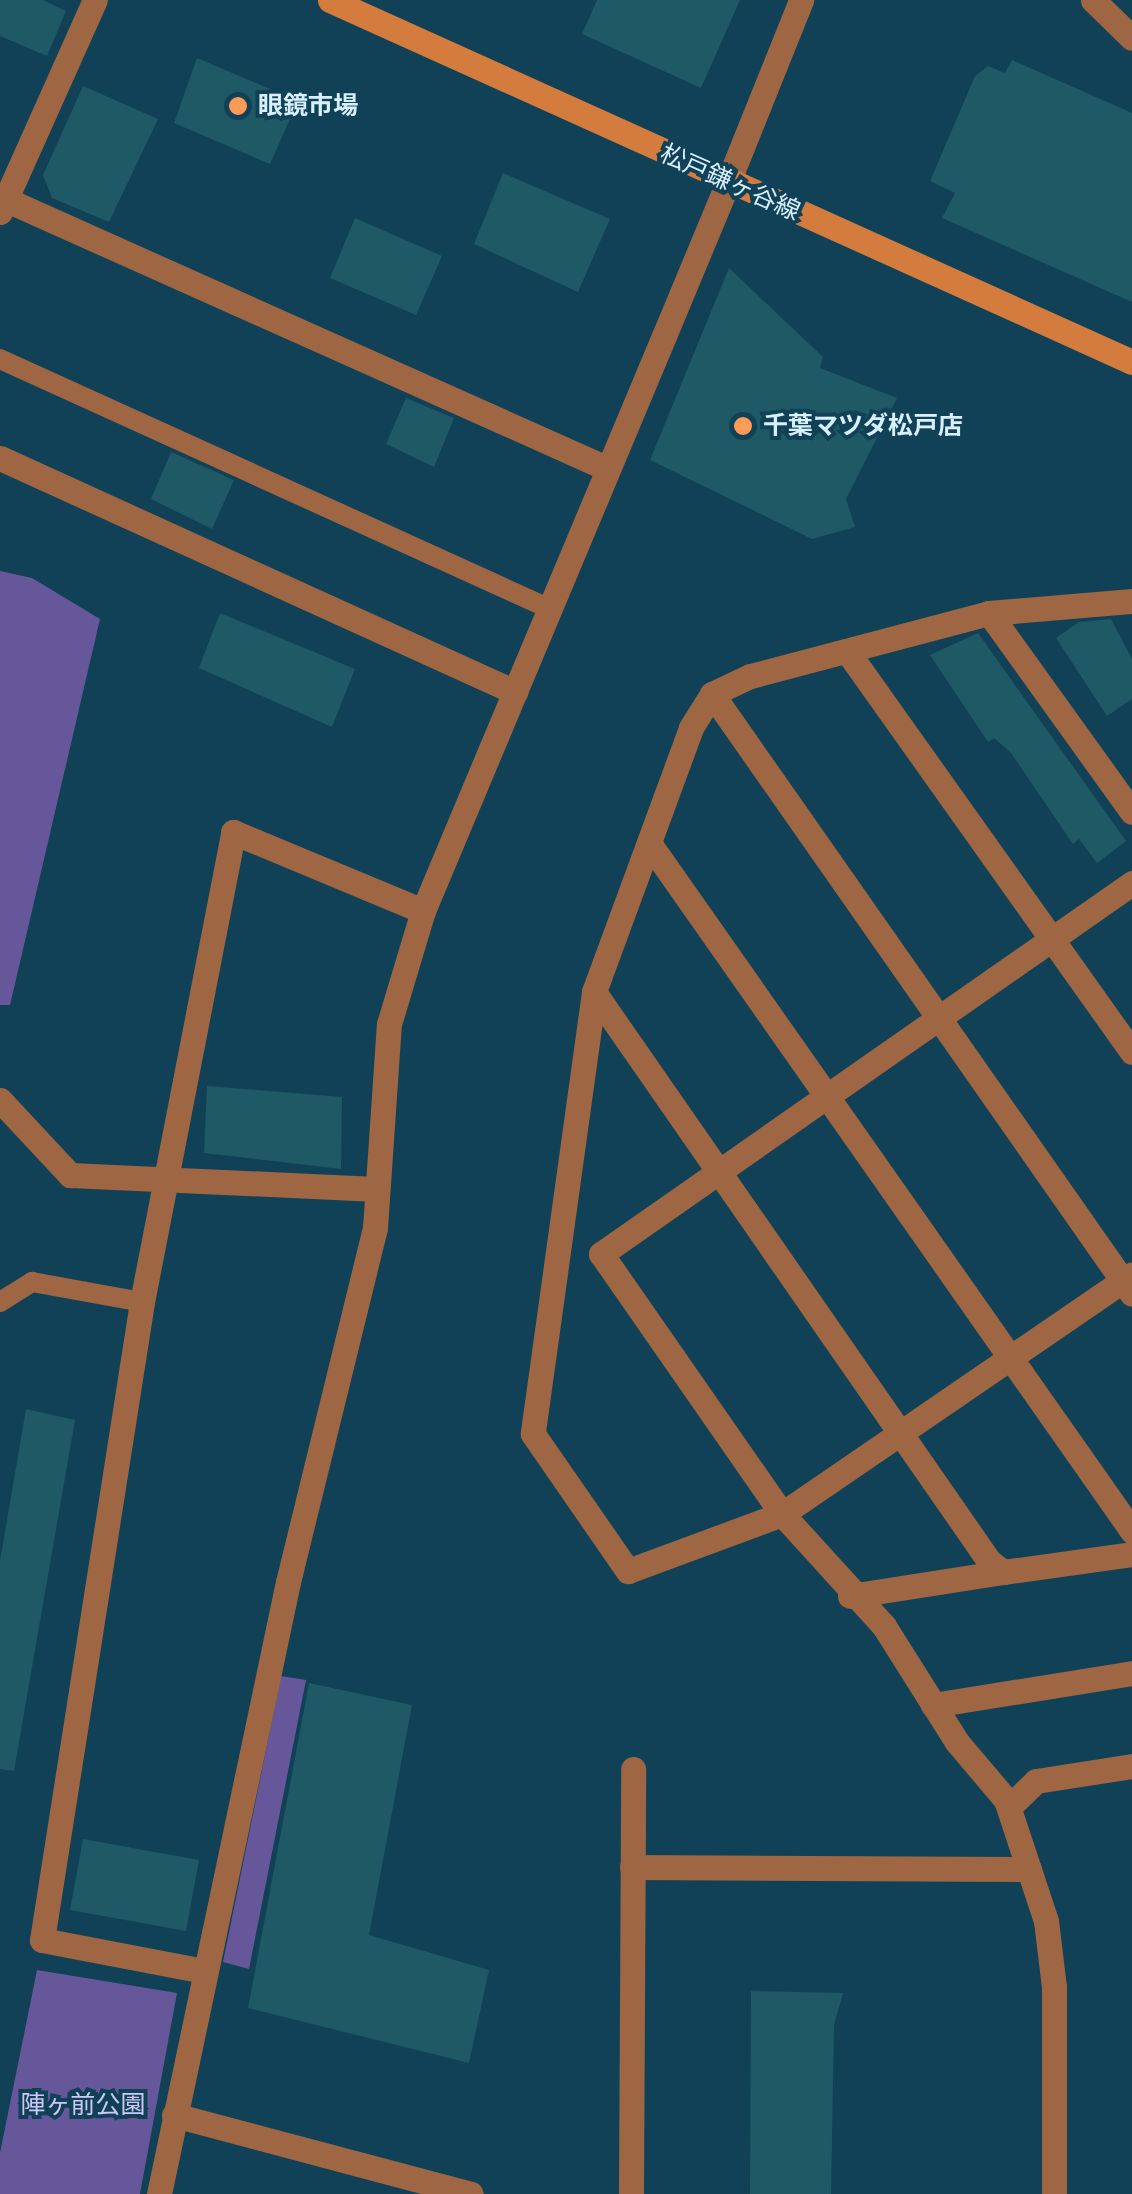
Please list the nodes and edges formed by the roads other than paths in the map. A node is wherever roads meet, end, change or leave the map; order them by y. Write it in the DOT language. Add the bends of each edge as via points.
graph roads {
  1 [pos="95,0"];
  2 [pos="330,0"];
  3 [pos="801,0"];
  4 [pos="1093,0"];
  5 [pos="1132,38"];
  6 [pos="728,182"];
  7 [pos="2,202"];
  8 [pos="0,360"];
  9 [pos="1132,362"];
  10 [pos="0,458"];
  11 [pos="606,468"];
  12 [pos="1132,601"];
  13 [pos="550,609"];
  14 [pos="989,612"];
  15 [pos="848,651"];
  16 [pos="515,692"];
  17 [pos="712,694"];
  18 [pos="1132,812"];
  19 [pos="649,843"];
  20 [pos="1132,883"];
  21 [pos="423,911"];
  22 [pos="1052,937"];
  23 [pos="594,992"];
  24 [pos="939,1019"];
  25 [pos="1132,1052"];
  26 [pos="826,1098"];
  27 [pos="0,1100"];
  28 [pos="718,1174"];
  29 [pos="164,1182"];
  30 [pos="377,1189"];
  31 [pos="601,1254"];
  32 [pos="555,1261"];
  33 [pos="1129,1283"];
  34 [pos="0,1302"];
  35 [pos="142,1302"];
  36 [pos="1013,1358"];
  37 [pos="901,1436"];
  38 [pos="782,1514"];
  39 [pos="1132,1531"];
  40 [pos="1132,1554"];
  41 [pos="1003,1572"];
  42 [pos="850,1596"];
  43 [pos="1132,1673"];
  44 [pos="932,1706"];
  45 [pos="1132,1766"];
  46 [pos="632,1769"];
  47 [pos="1009,1807"];
  48 [pos="632,1867"];
  49 [pos="1030,1869"];
  50 [pos="204,1971"];
  51 [pos="174,2116"];
  52 [pos="159,2194"];
  53 [pos="471,2194"];
  54 [pos="631,2194"];
  55 [pos="1054,2194"];
  1 -- 7 [label="street"];
  2 -- 6 [label="main road, 松戸鎌ヶ谷線"];
  3 -- 6 [label="street"];
  4 -- 5 [label="street"];
  6 -- 9 [label="main road, 松戸鎌ヶ谷線"];
  6 -- 11 [label="street"];
  7 -- 11 [label="street"];
  8 -- 13 [label="lane"];
  10 -- 16 [label="street"];
  11 -- 13 [label="street"];
  12 -- 14 [label="street"];
  13 -- 16 [label="street"];
  14 -- 15 [label="street"];
  14 -- 18 [label="street"];
  15 -- 17 [label="street"];
  15 -- 22 [label="street"];
  16 -- 21 [label="street"];
  17 -- 19 [label="street" via="691,728"];
  17 -- 24 [label="street"];
  19 -- 23 [label="street"];
  19 -- 26 [label="street"];
  20 -- 22 [label="street"];
  21 -- 29 [label="street" via="233,832"];
  21 -- 30 [label="street" via="389,1024"];
  22 -- 24 [label="street"];
  22 -- 25 [label="street"];
  23 -- 28 [label="street"];
  23 -- 32 [label="street"];
  24 -- 26 [label="street"];
  24 -- 33 [label="street"];
  26 -- 28 [label="street"];
  26 -- 36 [label="street"];
  27 -- 29 [label="street" via="70,1175"];
  28 -- 31 [label="street"];
  28 -- 37 [label="street"];
  29 -- 30 [label="street"];
  29 -- 35 [label="street"];
  30 -- 50 [label="street" via="375,1228 288,1582"];
  31 -- 32 [label="street"];
  31 -- 38 [label="street"];
  32 -- 38 [label="street" via="534,1434 628,1571"];
  33 -- 36 [label="street"];
  34 -- 35 [label="lane" via="32,1282"];
  35 -- 50 [label="street" via="42,1940"];
  36 -- 37 [label="street"];
  36 -- 39 [label="street"];
  37 -- 38 [label="street"];
  37 -- 41 [label="street"];
  38 -- 42 [label="street"];
  40 -- 41 [label="street"];
  41 -- 42 [label="street"];
  42 -- 44 [label="street" via="884,1626"];
  43 -- 44 [label="street"];
  44 -- 47 [label="street"];
  45 -- 47 [label="street" via="1036,1781"];
  46 -- 48 [label="street"];
  47 -- 49 [label="street"];
  48 -- 49 [label="street"];
  48 -- 54 [label="street"];
  49 -- 55 [label="street" via="1054,1988"];
  50 -- 51 [label="street"];
  51 -- 52 [label="street"];
  51 -- 53 [label="street"];
}
